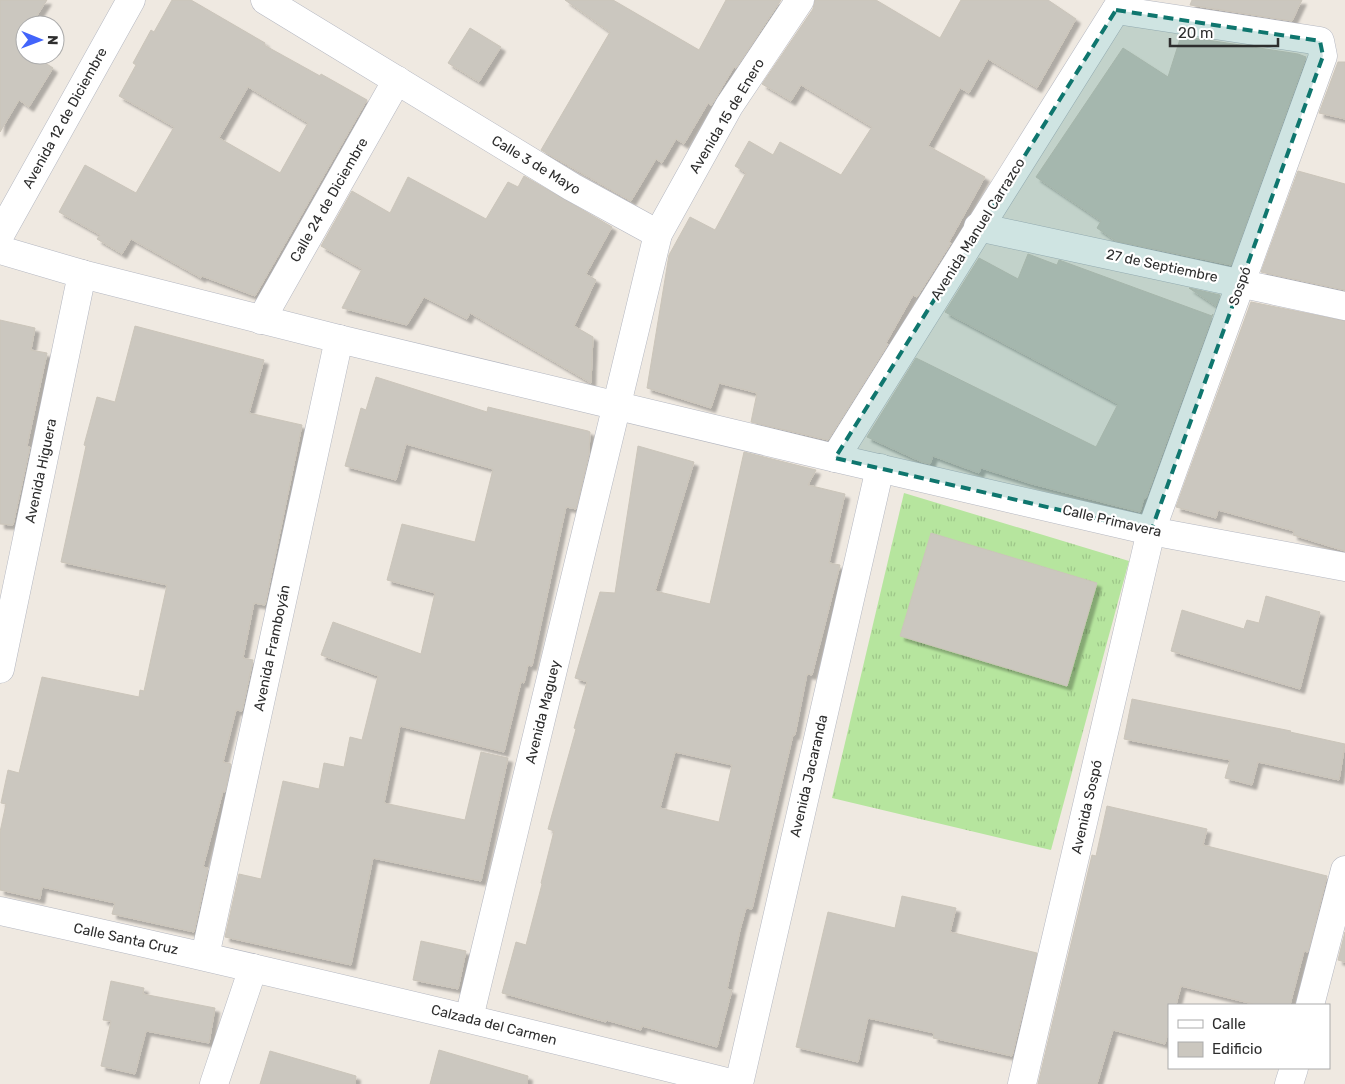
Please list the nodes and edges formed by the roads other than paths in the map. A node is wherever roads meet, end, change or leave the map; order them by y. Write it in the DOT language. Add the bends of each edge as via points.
graph roads {
  1 [pos="131,0"];
  2 [pos="265,0"];
  3 [pos="800,0"];
  4 [pos="1119,5"];
  5 [pos="397,80"];
  6 [pos="978,227"];
  7 [pos="658,234"];
  8 [pos="0,235"];
  9 [pos="0,250"];
  10 [pos="82,274"];
  11 [pos="1242,282"];
  12 [pos="1345,306"];
  13 [pos="261,320"];
  14 [pos="340,339"];
  15 [pos="616,406"];
  16 [pos="835,458"];
  17 [pos="880,468"];
  18 [pos="1151,531"];
  19 [pos="1345,567"];
  20 [pos="0,669"];
  21 [pos="1345,870"];
  22 [pos="0,911"];
  23 [pos="206,956"];
  24 [pos="252,968"];
  25 [pos="1310,1004"];
  26 [pos="469,1018"];
  27 [pos="1294,1069"];
  28 [pos="214,1084"];
  29 [pos="735,1084"];
  30 [pos="739,1084"];
  31 [pos="1022,1084"];
  32 [pos="1289,1084"];
  1 -- 8 [label="street, Avenida 12 de Diciembre"];
  2 -- 5 [label="street, Calle 3 de Mayo"];
  3 -- 7 [label="street, Avenida 15 de Enero" via="729,106"];
  4 -- 6 [label="street, Avenida Manuel Carrazco"];
  4 -- 11 [label="street, Sospó" via="1320,41 1323,56"];
  5 -- 7 [label="street, Calle 3 de Mayo" via="572,187"];
  5 -- 13 [label="street, Calle 24 de Diciembre"];
  6 -- 11 [label="street, 27 de Septiembre"];
  6 -- 16 [label="street, Avenida Manuel Carrazco"];
  7 -- 15 [label="street"];
  9 -- 10 [label="street, Calle Primavera"];
  10 -- 13 [label="street, Calle Primavera"];
  10 -- 20 [label="street, Avenida Higuera"];
  11 -- 12 [label="street, 27 de Septiembre"];
  11 -- 18 [label="street, Sospó"];
  13 -- 14 [label="street, Calle Primavera"];
  14 -- 15 [label="street, Calle Primavera"];
  14 -- 23 [label="street, Avenida Framboyán"];
  15 -- 16 [label="street, Calle Primavera"];
  15 -- 26 [label="street, Avenida Maguey"];
  16 -- 17 [label="street, Calle Primavera"];
  17 -- 18 [label="street, Calle Primavera"];
  17 -- 30 [label="street, Avenida Jacaranda"];
  18 -- 19 [label="street, Calle Primavera"];
  18 -- 31 [label="street, Avenida Sospó"];
  21 -- 25 [label="street"];
  22 -- 23 [label="street, Calle Santa Cruz"];
  23 -- 24 [label="street, Calle Santa Cruz"];
  24 -- 26 [label="street, Calzada del Carmen"];
  24 -- 28 [label="street"];
  26 -- 29 [label="street, Calzada del Carmen"];
  27 -- 32 [label="street"];
}
